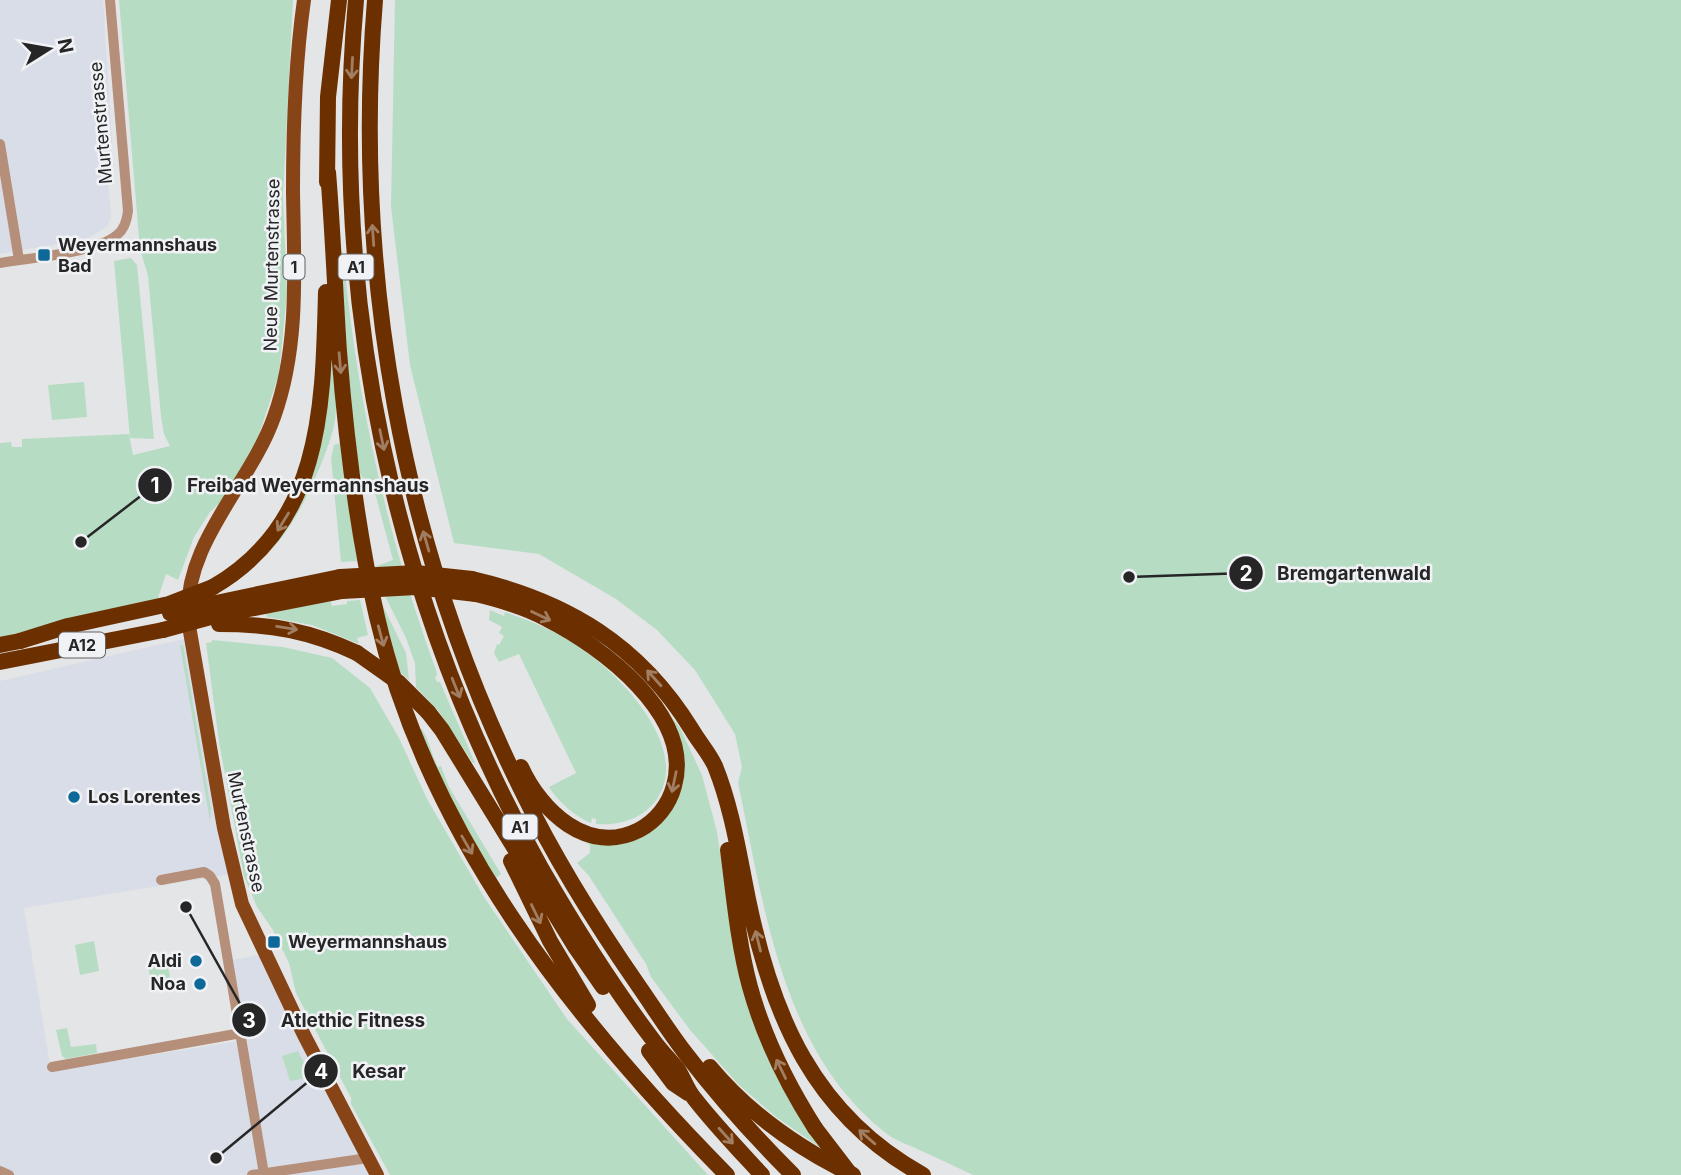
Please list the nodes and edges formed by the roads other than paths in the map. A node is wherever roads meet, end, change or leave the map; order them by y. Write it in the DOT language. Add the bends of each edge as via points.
graph roads {
  1 [pos="110,0"];
  2 [pos="304,0"];
  3 [pos="339,0"];
  4 [pos="356,0"];
  5 [pos="376,0"];
  6 [pos="0,144"];
  7 [pos="328,172"];
  8 [pos="19,260"];
  9 [pos="0,263"];
  10 [pos="474,587"];
  11 [pos="190,593"];
  12 [pos="217,607"];
  13 [pos="0,645"];
  14 [pos="0,662"];
  15 [pos="472,676"];
  16 [pos="694,734"];
  17 [pos="489,806"];
  18 [pos="161,880"];
  19 [pos="637,983"];
  20 [pos="240,1033"];
  21 [pos="51,1067"];
  22 [pos="691,1095"];
  23 [pos="697,1144"];
  24 [pos="368,1158"];
  25 [pos="0,1171"];
  26 [pos="9,1175"];
  27 [pos="258,1175"];
  28 [pos="377,1175"];
  29 [pos="727,1175"];
  30 [pos="762,1175"];
  31 [pos="793,1175"];
  32 [pos="852,1175"];
  33 [pos="923,1175"];
  1 -- 8 [label="street, Murtenstrasse" via="128,211 124,228 94,247"];
  2 -- 11 [label="main road, Neue Murtenstrasse / 1" via="294,107 294,304 286,374 265,441 206,541"];
  3 -- 7 [label="highway" via="328,97"];
  4 -- 22 [label="highway, A1, one-way" via="350,126 356,269 377,420 411,559 463,705 516,821 587,945"];
  15 -- 5 [label="highway, A1, one-way" via="419,514 383,338 369,155"];
  6 -- 8 [label="street"];
  7 -- 12 [label="highway, one-way" via="324,342 310,457 298,496 279,530"];
  7 -- 23 [label="highway, one-way" via="339,353 359,527 377,618 408,724 449,813 517,924 618,1058"];
  8 -- 9 [label="street"];
  10 -- 12 [label="highway, bridge" via="409,573"];
  10 -- 15 [label="highway, one-way" via="569,630 604,655 647,696 666,724 676,754 675,784 664,809 645,827 620,837 587,835 563,822 526,777 497,711"];
  16 -- 10 [label="highway, one-way" via="645,668 602,633 527,594"];
  11 -- 24 [label="main road, Murtenstrasse / 1" via="188,620 196,675 240,896 304,1035"];
  12 -- 13 [label="highway, bridge"];
  12 -- 14 [label="highway, A12, bridge" via="163,630"];
  12 -- 17 [label="highway, one-way, bridge" via="327,639 357,653 398,682 442,730"];
  15 -- 19 [label="highway, A1" via="532,811"];
  32 -- 16 [label="highway, one-way, bridge" via="815,1128 780,1067 758,1014 744,959 722,820"];
  33 -- 16 [label="highway, one-way" via="884,1151 847,1119 797,1049 761,954 724,790 714,762"];
  17 -- 22 [label="highway" via="628,1023 673,1083"];
  17 -- 23 [label="highway, one-way" via="508,855 576,987 622,1054"];
  18 -- 20 [label="street" via="204,872 214,880"];
  19 -- 31 [label="highway, A1" via="698,1069"];
  19 -- 32 [label="highway" via="741,1100 790,1140"];
  20 -- 21 [label="street"];
  20 -- 27 [label="street"];
  22 -- 30 [label="highway, A1, one-way"];
  23 -- 29 [label="highway"];
  24 -- 27 [label="street"];
  24 -- 28 [label="main road, Murtenstrasse / 1"];
  25 -- 26 [label="street"];
}
